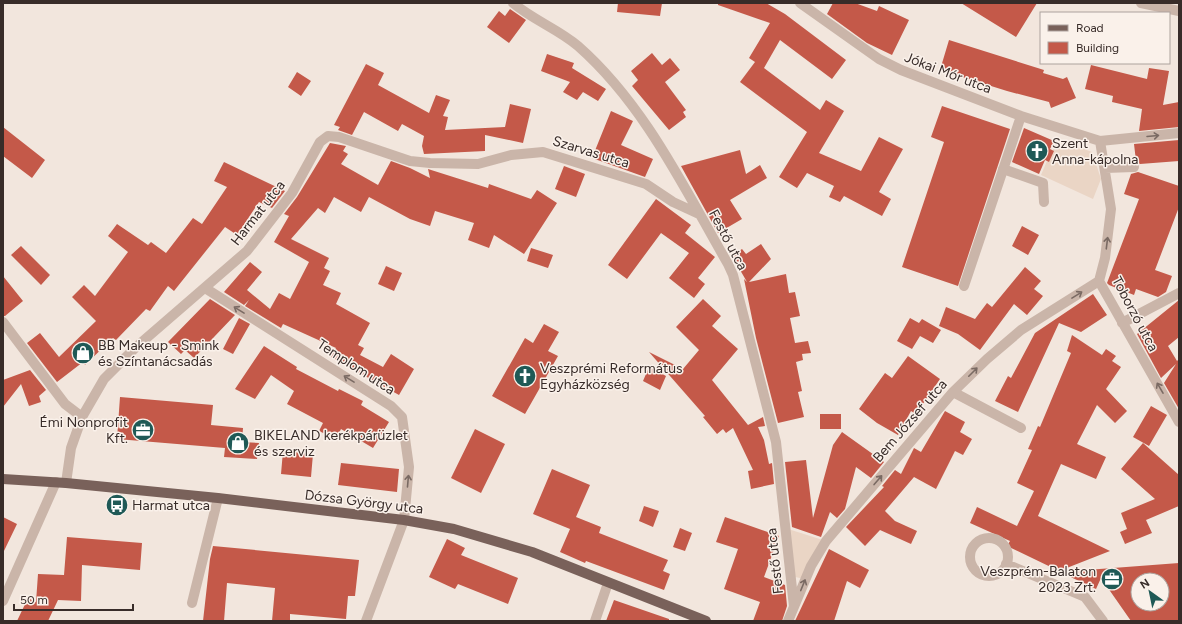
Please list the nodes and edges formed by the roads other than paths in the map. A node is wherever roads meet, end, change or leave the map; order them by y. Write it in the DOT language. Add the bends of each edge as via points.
graph roads {
  1 [pos="513,3"];
  2 [pos="800,3"];
  3 [pos="1141,3"];
  4 [pos="1179,11"];
  5 [pos="1021,116"];
  6 [pos="1179,133"];
  7 [pos="328,136"];
  8 [pos="1100,141"];
  9 [pos="1134,167"];
  10 [pos="1105,168"];
  11 [pos="1003,169"];
  12 [pos="1044,202"];
  13 [pos="699,214"];
  14 [pos="1099,281"];
  15 [pos="964,286"];
  16 [pos="205,288"];
  17 [pos="1179,293"];
  18 [pos="3,322"];
  19 [pos="1122,323"];
  20 [pos="953,392"];
  21 [pos="82,417"];
  22 [pos="1179,422"];
  23 [pos="1021,428"];
  24 [pos="3,479"];
  25 [pos="61,482"];
  26 [pos="218,498"];
  27 [pos="404,520"];
  28 [pos="1006,564"];
  29 [pos="608,583"];
  30 [pos="3,601"];
  31 [pos="192,603"];
  32 [pos="794,607"];
  33 [pos="366,621"];
  34 [pos="595,621"];
  35 [pos="706,621"];
  36 [pos="788,621"];
  37 [pos="1103,621"];
  1 -- 13 [label="street, Festő utca" via="522,11 564,34 619,88 653,135"];
  2 -- 5 [label="street, Jókai Mór utca" via="879,59 901,70"];
  3 -- 4 [label="street"];
  5 -- 8 [label="street, Jókai Mór utca"];
  5 -- 11 [label="street"];
  8 -- 6 [label="street, one-way"];
  7 -- 13 [label="street, Szarvas utca" via="339,137 410,161 430,163 478,164 511,155 543,152 646,184 673,202"];
  7 -- 16 [label="street, Harmat utca" via="320,142 292,193 247,251"];
  8 -- 10 [label="street, Toborzó utca"];
  9 -- 10 [label="street"];
  14 -- 10 [label="street, Toborzó utca, one-way" via="1105,258 1111,209"];
  11 -- 12 [label="street" via="1043,183"];
  11 -- 15 [label="street"];
  13 -- 32 [label="street, Festő utca" via="733,275 776,442"];
  14 -- 19 [label="street, Toborzó utca"];
  20 -- 14 [label="street, Bem József utca, one-way" via="987,358 1021,330"];
  16 -- 21 [label="street, Harmat utca" via="115,366 104,379"];
  27 -- 16 [label="street, Templom utca, one-way" via="409,467 402,418 391,406"];
  17 -- 19 [label="street"];
  18 -- 21 [label="street" via="65,404"];
  22 -- 19 [label="street, Toborzó utca, one-way"];
  20 -- 23 [label="street"];
  32 -- 20 [label="street, Bem József utca, one-way" via="811,566 826,541"];
  21 -- 25 [label="street, Harmat utca"];
  24 -- 25 [label="main road, Dózsa György utca"];
  25 -- 26 [label="main road, Dózsa György utca"];
  25 -- 30 [label="street, Harmat utca"];
  26 -- 27 [label="main road, Dózsa György utca"];
  26 -- 31 [label="street"];
  27 -- 29 [label="main road, Dózsa György utca" via="491,539 532,552"];
  27 -- 33 [label="street, Templom utca"];
  28 -- 37 [label="street" via="1085,597"];
  29 -- 34 [label="street"];
  29 -- 35 [label="main road, Dózsa György utca"];
  32 -- 36 [label="street, Bem József utca"];
}
